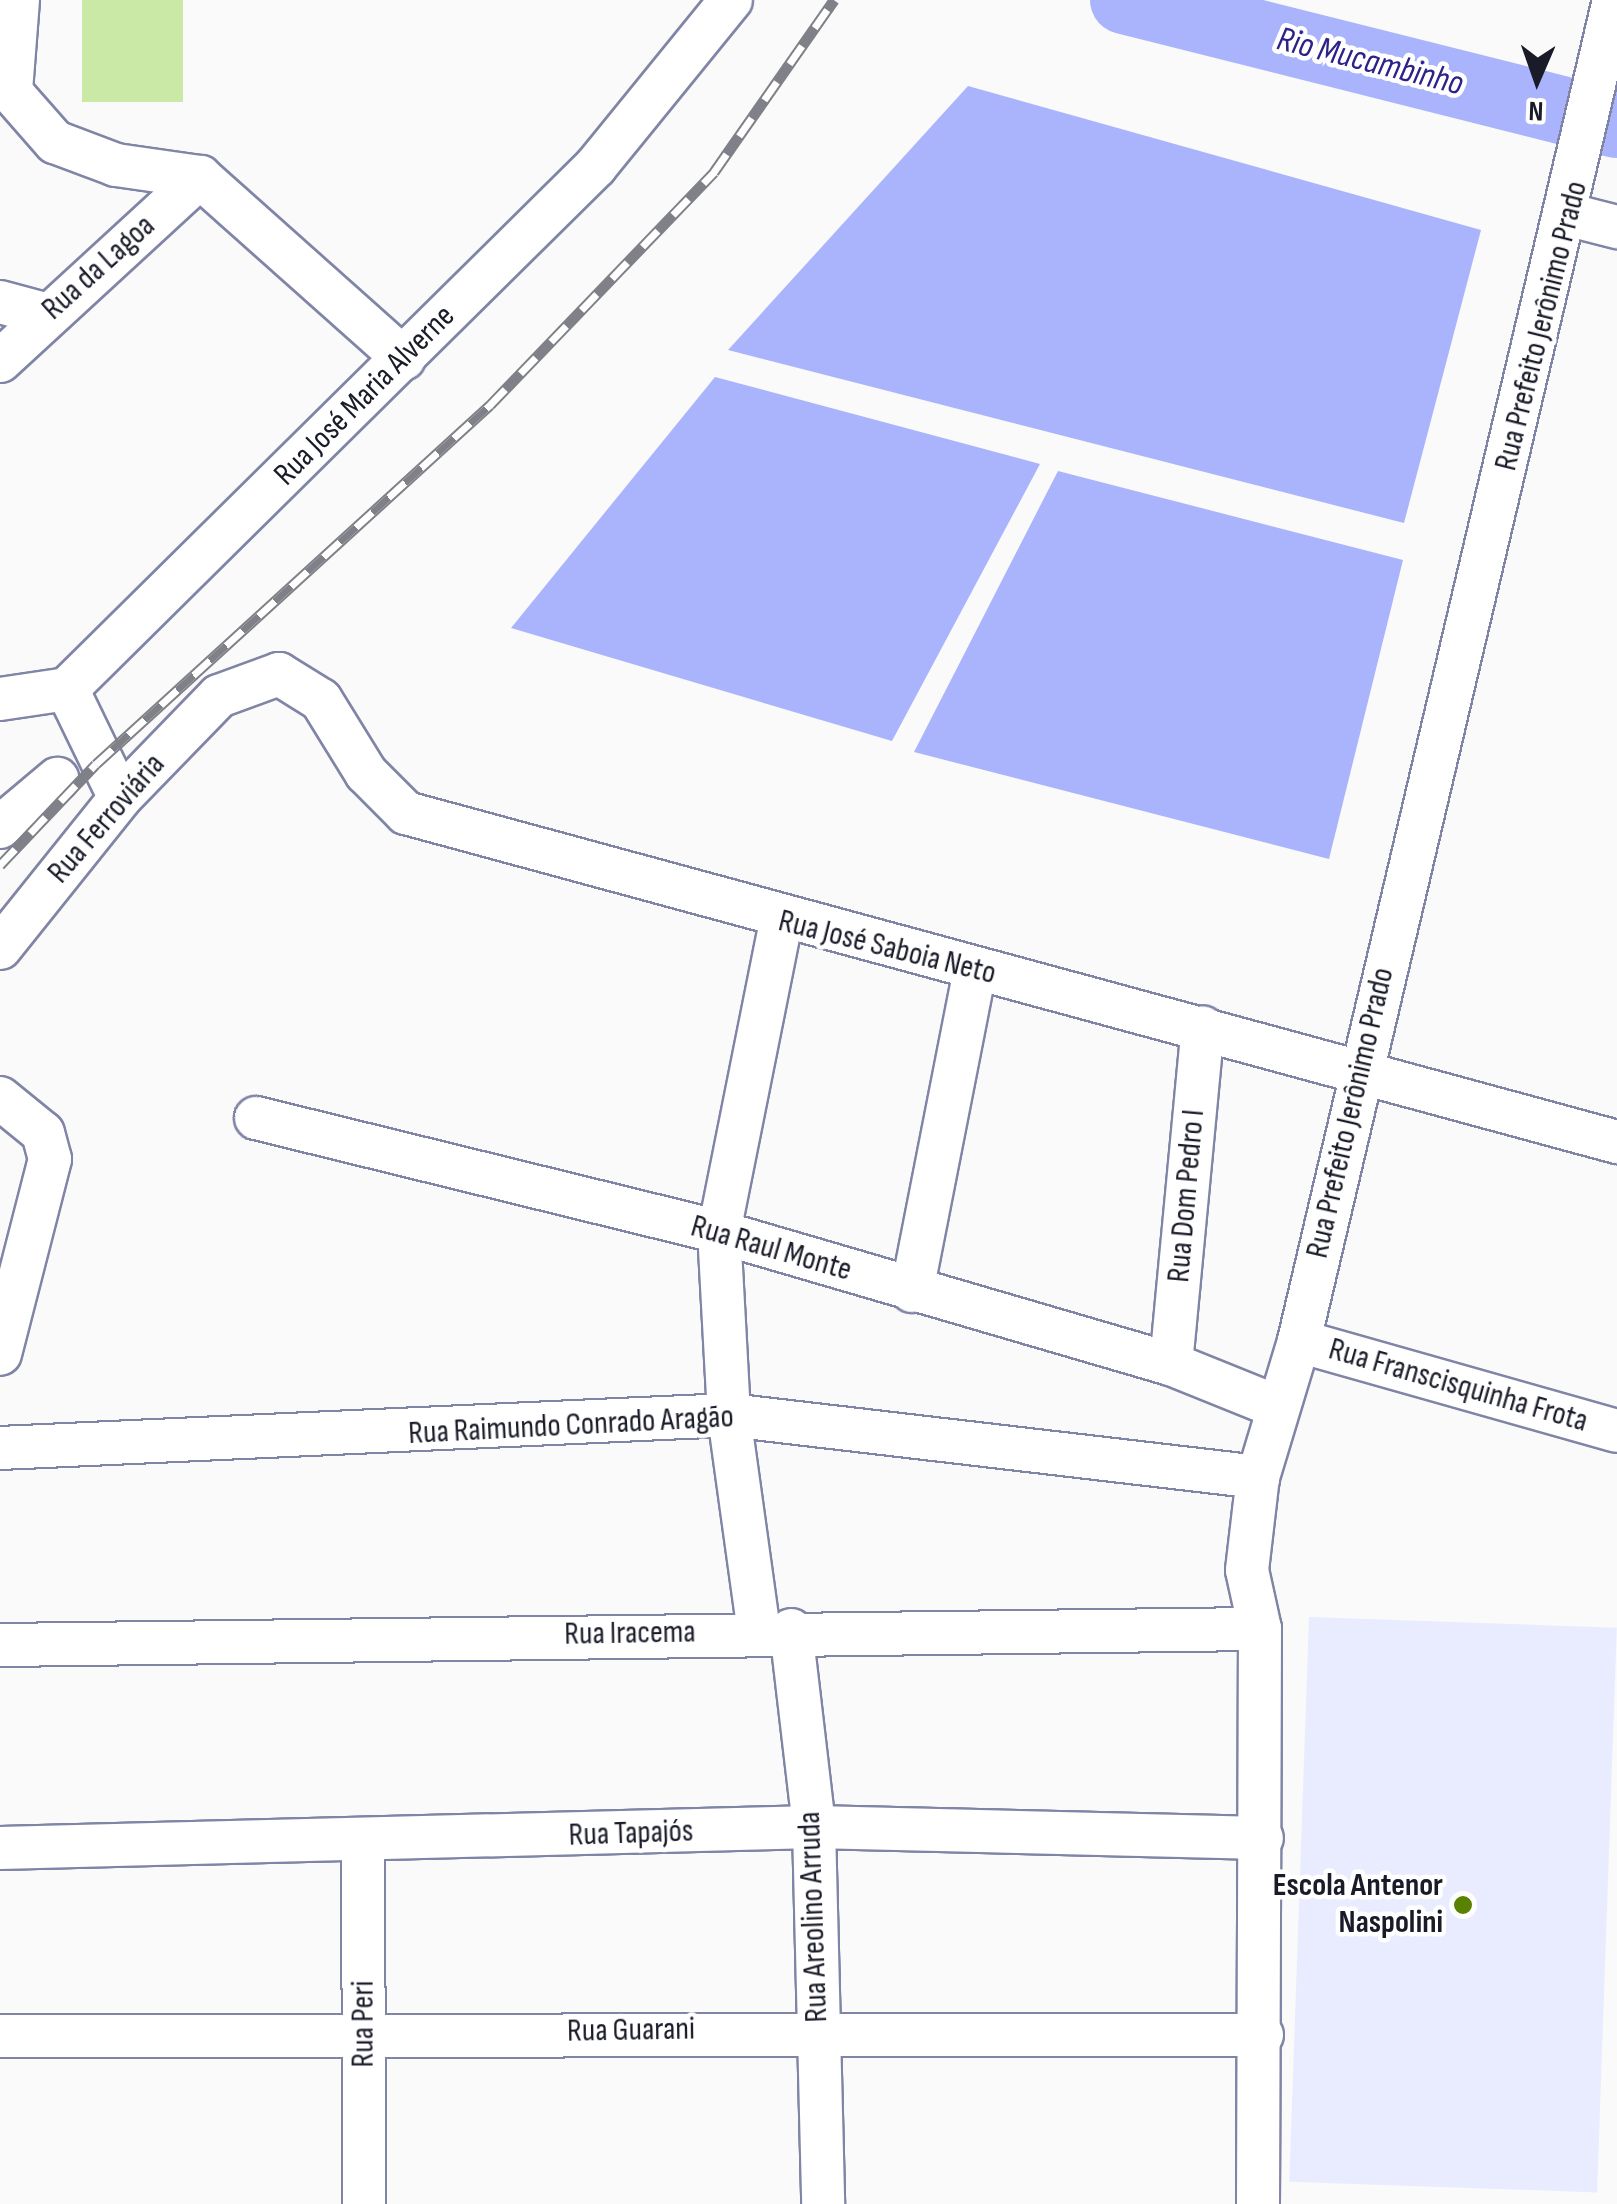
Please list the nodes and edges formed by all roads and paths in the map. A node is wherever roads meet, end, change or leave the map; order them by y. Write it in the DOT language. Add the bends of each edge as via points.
graph roads {
  1 [pos="18,0"];
  2 [pos="729,3"];
  3 [pos="1613,22"];
  4 [pos="200,177"];
  5 [pos="1572,208"];
  6 [pos="1617,227"];
  7 [pos="0,302"];
  8 [pos="48,315"];
  9 [pos="404,359"];
  10 [pos="0,361"];
  11 [pos="67,689"];
  12 [pos="219,696"];
  13 [pos="0,699"];
  14 [pos="57,779"];
  15 [pos="120,798"];
  16 [pos="0,826"];
  17 [pos="781,921"];
  18 [pos="0,948"];
  19 [pos="975,970"];
  20 [pos="1203,1028"];
  21 [pos="1360,1067"];
  22 [pos="0,1098"];
  23 [pos="256,1118"];
  24 [pos="1617,1142"];
  25 [pos="719,1232"];
  26 [pos="11,1277"];
  27 [pos="912,1291"];
  28 [pos="1299,1342"];
  29 [pos="0,1354"];
  30 [pos="1171,1364"];
  31 [pos="1278,1407"];
  32 [pos="729,1415"];
  33 [pos="1617,1432"];
  34 [pos="0,1448"];
  35 [pos="1258,1477"];
  36 [pos="1260,1629"];
  37 [pos="775,1631"];
  38 [pos="0,1645"];
  39 [pos="814,1827"];
  40 [pos="1262,1838"];
  41 [pos="362,1843"];
  42 [pos="0,1848"];
  43 [pos="817,2030"];
  44 [pos="364,2034"];
  45 [pos="1262,2035"];
  46 [pos="0,2036"];
  47 [pos="364,2204"];
  48 [pos="822,2204"];
  49 [pos="1258,2204"];
  1 -- 4 [label="street" via="11,92 55,142 116,165"];
  2 -- 9 [label="street, Rua José Maria Alverne" via="653,105"];
  3 -- 5 [label="street, Rua Prefeito Jerônimo Prado"];
  4 -- 8 [label="street, Rua da Lagoa"];
  4 -- 9 [label="street"];
  5 -- 6 [label="street"];
  5 -- 21 [label="street, Rua Prefeito Jerônimo Prado"];
  7 -- 8 [label="street"];
  8 -- 10 [label="street, Rua da Lagoa"];
  9 -- 11 [label="street, Rua José Maria Alverne"];
  11 -- 13 [label="street"];
  11 -- 15 [label="street"];
  12 -- 15 [label="street, Rua Ferroviária"];
  12 -- 17 [label="street, Rua José Saboia Neto" via="279,674 321,700 366,773 406,813"];
  14 -- 16 [label="street"];
  15 -- 18 [label="street, Rua Ferroviária"];
  17 -- 19 [label="street, Rua José Saboia Neto"];
  17 -- 25 [label="street, Rua Areolino Arruda"];
  19 -- 20 [label="street, Rua José Saboia Neto"];
  19 -- 27 [label="street"];
  20 -- 21 [label="street, Rua José Saboia Neto"];
  20 -- 30 [label="street, Rua Dom Pedro I"];
  21 -- 24 [label="street, Rua José Saboia Neto"];
  21 -- 28 [label="street, Rua Prefeito Jerônimo Prado"];
  22 -- 26 [label="street" via="43,1132 50,1159"];
  23 -- 25 [label="street, Rua Raul Monte"];
  25 -- 27 [label="street, Rua Raul Monte"];
  25 -- 32 [label="street, Rua Areolino Arruda"];
  26 -- 29 [label="street"];
  27 -- 30 [label="street, Rua Raul Monte"];
  28 -- 31 [label="street, Rua Prefeito Jerônimo Prado"];
  28 -- 33 [label="street, Rua Franscisquinha Frota"];
  30 -- 31 [label="street, Rua Raul Monte"];
  31 -- 35 [label="street, Rua Prefeito Jerônimo Prado"];
  32 -- 34 [label="street, Rua Raimundo Conrado Aragão"];
  32 -- 35 [label="street, Rua Raimundo Conrado Aragão"];
  32 -- 37 [label="street, Rua Areolino Arruda"];
  35 -- 36 [label="street, Rua Prefeito Jerônimo Prado" via="1247,1570"];
  36 -- 37 [label="street, Rua Iracema"];
  36 -- 40 [label="street, Rua Prefeito Jerônimo Prado"];
  37 -- 38 [label="street, Rua Iracema"];
  37 -- 39 [label="street, Rua Areolino Arruda"];
  39 -- 40 [label="street, Rua Tapajós"];
  39 -- 41 [label="street, Rua Tapajós"];
  39 -- 43 [label="street, Rua Areolino Arruda"];
  40 -- 45 [label="street, Rua Prefeito Jerônimo Prado"];
  41 -- 42 [label="street, Rua Tapajós"];
  41 -- 44 [label="street, Rua Peri"];
  43 -- 44 [label="street, Rua Guarani"];
  43 -- 45 [label="street, Rua Guarani"];
  43 -- 48 [label="street, Rua Areolino Arruda"];
  44 -- 46 [label="street, Rua Guarani"];
  44 -- 47 [label="street, Rua Peri"];
  45 -- 49 [label="street, Rua Prefeito Jerônimo Prado"];
}
